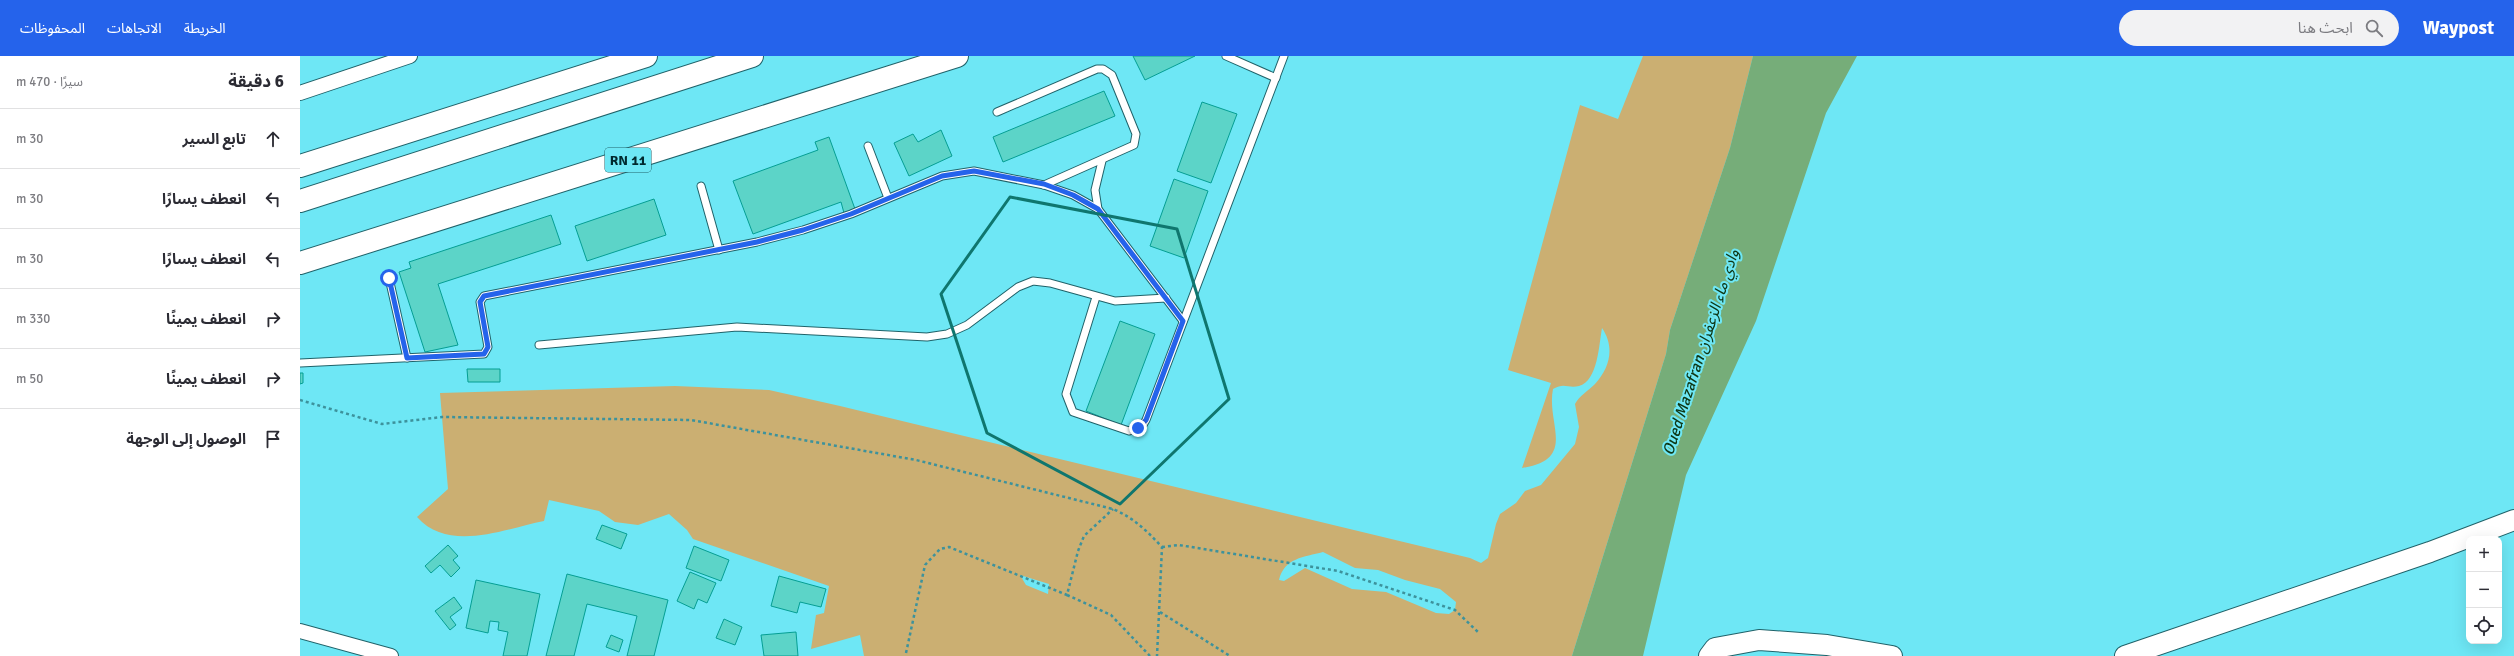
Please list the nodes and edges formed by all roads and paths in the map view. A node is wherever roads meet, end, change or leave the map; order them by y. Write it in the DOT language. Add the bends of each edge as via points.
graph roads {
  1 [pos="410,56"];
  2 [pos="646,56"];
  3 [pos="752,56"];
  4 [pos="957,56"];
  5 [pos="1226,56"];
  6 [pos="1284,56"];
  7 [pos="1276,78"];
  8 [pos="300,93"];
  9 [pos="997,112"];
  10 [pos="868,146"];
  11 [pos="1102,161"];
  12 [pos="300,166"];
  13 [pos="1044,184"];
  14 [pos="701,186"];
  15 [pos="888,198"];
  16 [pos="300,201"];
  17 [pos="1098,209"];
  18 [pos="719,250"];
  19 [pos="300,263"];
  20 [pos="389,278"];
  21 [pos="1096,297"];
  22 [pos="1166,298"];
  23 [pos="1183,321"];
  24 [pos="539,345"];
  25 [pos="407,358"];
  26 [pos="300,363"];
  27 [pos="300,400"];
  28 [pos="1113,509"];
  29 [pos="2514,520"];
  30 [pos="1162,547"];
  31 [pos="1067,595"];
  32 [pos="1160,611"];
  33 [pos="300,631"];
  34 [pos="1479,633"];
  35 [pos="906,653"];
  36 [pos="391,656"];
  37 [pos="1150,656"];
  38 [pos="1157,656"];
  39 [pos="1230,656"];
  40 [pos="1709,656"];
  41 [pos="1892,656"];
  42 [pos="2125,656"];
  1 -- 8 [label="street"];
  2 -- 12 [label="main road"];
  3 -- 16 [label="main road"];
  4 -- 19 [label="main road, RN 11"];
  5 -- 7 [label="lane"];
  6 -- 7 [label="lane"];
  7 -- 23 [label="lane"];
  9 -- 11 [label="lane" via="1097,69 1108,72 1114,80 1137,138 1131,148"];
  10 -- 15 [label="lane"];
  11 -- 13 [label="lane"];
  11 -- 17 [label="lane" via="1096,180"];
  13 -- 15 [label="lane" via="974,171 958,172"];
  13 -- 17 [label="lane" via="1073,195"];
  14 -- 18 [label="lane"];
  15 -- 18 [label="lane" via="803,230"];
  17 -- 22 [label="lane"];
  18 -- 25 [label="lane" via="484,296 480,302 488,347 484,354"];
  20 -- 25 [label="lane"];
  21 -- 22 [label="lane" via="1124,302"];
  21 -- 23 [label="lane" via="1066,399 1073,412 1129,431 1143,425 1146,420"];
  21 -- 24 [label="lane" via="1050,283 1033,281 1018,287 966,325 948,334 927,338 737,327"];
  22 -- 23 [label="lane"];
  25 -- 26 [label="lane"];
  27 -- 28 [label="path" via="382,424 442,417 691,420 916,460"];
  28 -- 30 [label="path" via="1128,515 1140,524"];
  28 -- 31 [label="path" via="1084,536"];
  29 -- 42 [label="street" via="2430,552"];
  30 -- 32 [label="path"];
  30 -- 34 [label="path" via="1179,545 1338,571 1455,610"];
  31 -- 35 [label="path" via="949,547 940,549 925,565"];
  31 -- 37 [label="path" via="1111,615"];
  32 -- 38 [label="path"];
  32 -- 39 [label="path"];
  33 -- 36 [label="street"];
  40 -- 41 [label="street" via="1714,648 1759,640 1827,645"];
}
